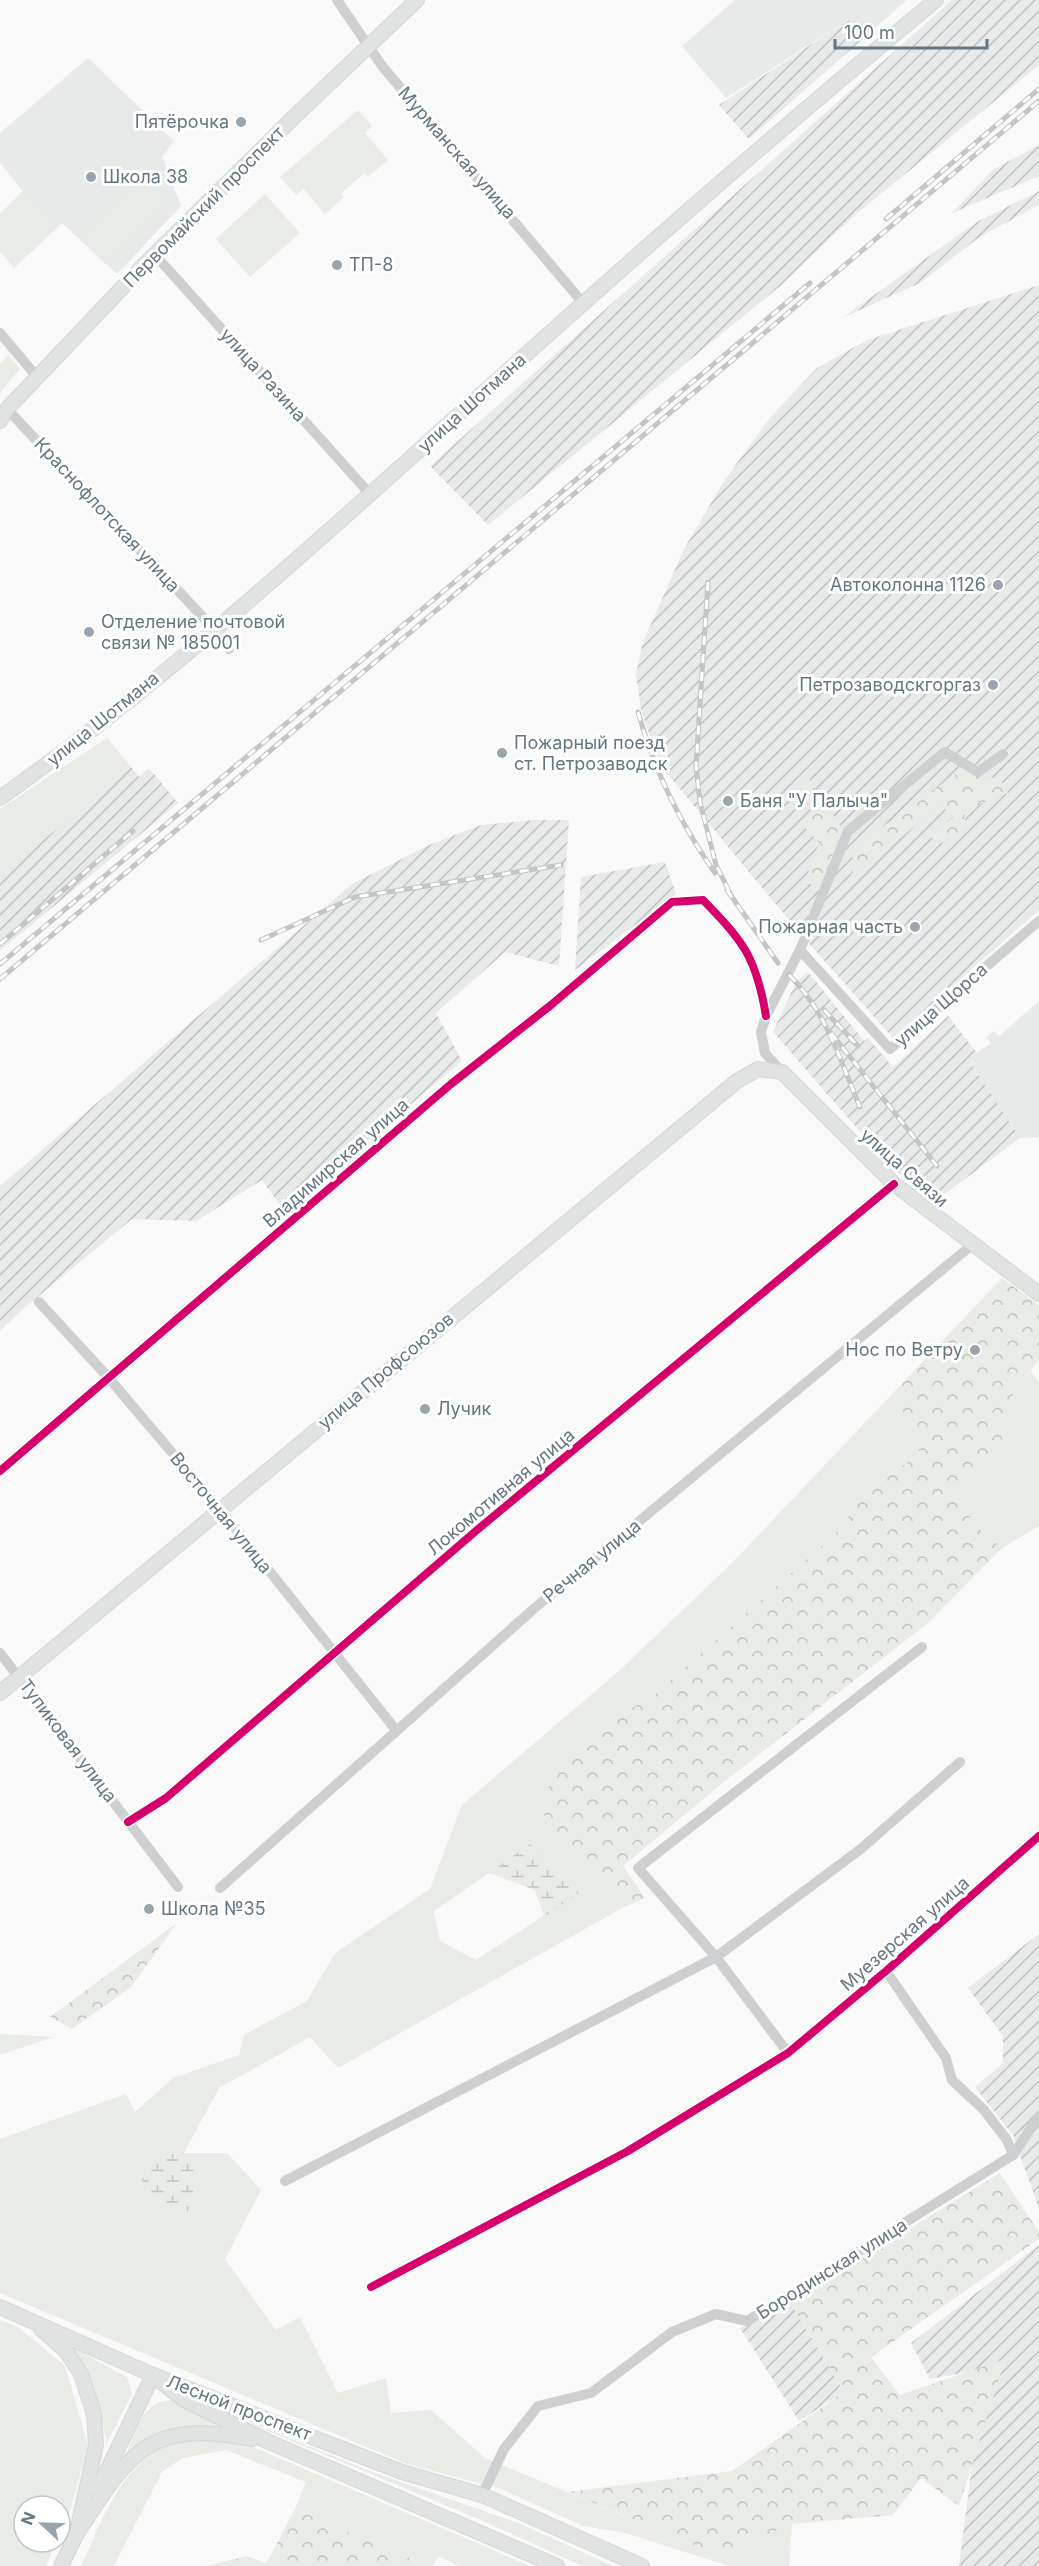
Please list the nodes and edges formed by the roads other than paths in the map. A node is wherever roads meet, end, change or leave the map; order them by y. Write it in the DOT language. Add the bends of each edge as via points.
graph roads {
  1 [pos="337,0"];
  2 [pos="417,0"];
  3 [pos="936,0"];
  4 [pos="367,48"];
  5 [pos="155,255"];
  6 [pos="584,303"];
  7 [pos="0,333"];
  8 [pos="38,378"];
  9 [pos="4,415"];
  10 [pos="370,494"];
  11 [pos="213,629"];
  12 [pos="229,649"];
  13 [pos="1003,754"];
  14 [pos="0,798"];
  15 [pos="1039,921"];
  16 [pos="800,950"];
  17 [pos="766,1016"];
  18 [pos="782,1072"];
  19 [pos="894,1184"];
  20 [pos="973,1244"];
  21 [pos="1039,1294"];
  22 [pos="39,1302"];
  23 [pos="107,1376"];
  24 [pos="0,1471"];
  25 [pos="220,1509"];
  26 [pos="922,1647"];
  27 [pos="0,1653"];
  28 [pos="333,1654"];
  29 [pos="20,1677"];
  30 [pos="0,1693"];
  31 [pos="396,1730"];
  32 [pos="960,1762"];
  33 [pos="128,1821"];
  34 [pos="1039,1836"];
  35 [pos="178,1887"];
  36 [pos="220,1888"];
  37 [pos="716,1958"];
  38 [pos="886,1971"];
  39 [pos="788,2053"];
  40 [pos="1039,2116"];
  41 [pos="1013,2155"];
  42 [pos="285,2181"];
  43 [pos="371,2287"];
  44 [pos="0,2307"];
  45 [pos="31,2320"];
  46 [pos="153,2375"];
  47 [pos="269,2442"];
  48 [pos="482,2495"];
  49 [pos="76,2535"];
  50 [pos="61,2566"];
  51 [pos="557,2566"];
  52 [pos="642,2566"];
  1 -- 4 [label="street, Мурманская улица"];
  2 -- 4 [label="main road, Первомайский проспект"];
  3 -- 6 [label="main road, улица Шотмана"];
  4 -- 5 [label="main road, Первомайский проспект"];
  4 -- 6 [label="street, Мурманская улица"];
  5 -- 8 [label="main road, Первомайский проспект"];
  5 -- 10 [label="street, улица Разина"];
  6 -- 10 [label="main road, улица Шотмана"];
  7 -- 8 [label="street"];
  8 -- 9 [label="main road, Первомайский проспект"];
  9 -- 11 [label="street, Краснофлотская улица"];
  10 -- 11 [label="main road, улица Шотмана"];
  11 -- 12 [label="street, Краснофлотская улица"];
  11 -- 14 [label="main road, улица Шотмана" via="61,755"];
  13 -- 16 [label="street" via="978,772 945,752 848,831"];
  15 -- 16 [label="street, улица Щорса" via="890,1049"];
  16 -- 17 [label="street"];
  17 -- 18 [label="street" via="761,1032 765,1053"];
  17 -- 23 [label="street, Владимирская улица" via="757,971 737,936 703,900 672,902"];
  18 -- 19 [label="main road, улица Связи"];
  18 -- 25 [label="main road, улица Профсоюзов" via="758,1070 737,1081"];
  19 -- 20 [label="main road, улица Связи"];
  19 -- 28 [label="street, Локомотивная улица"];
  20 -- 21 [label="main road, улица Связи"];
  20 -- 31 [label="street, Речная улица" via="537,1606"];
  22 -- 23 [label="street, Восточная улица"];
  23 -- 24 [label="street, Владимирская улица"];
  23 -- 25 [label="street, Восточная улица"];
  25 -- 28 [label="street, Восточная улица"];
  25 -- 29 [label="main road, улица Профсоюзов"];
  26 -- 37 [label="street" via="638,1868"];
  27 -- 29 [label="street, Тупиковая улица"];
  28 -- 31 [label="street, Восточная улица"];
  28 -- 33 [label="street, Локомотивная улица" via="165,1798"];
  29 -- 30 [label="main road, улица Профсоюзов"];
  29 -- 33 [label="street, Тупиковая улица"];
  31 -- 36 [label="street, Речная улица"];
  32 -- 37 [label="street" via="862,1848"];
  33 -- 35 [label="street, Тупиковая улица"];
  34 -- 38 [label="street, Муезерская улица"];
  37 -- 39 [label="street"];
  37 -- 42 [label="street"];
  38 -- 39 [label="street, Муезерская улица"];
  38 -- 41 [label="street" via="946,2058 952,2080 984,2110 1007,2140"];
  39 -- 43 [label="street, Муезерская улица" via="628,2151"];
  40 -- 41 [label="street, Бородинская улица"];
  41 -- 48 [label="street, Бородинская улица" via="747,2321 716,2314 683,2327 591,2392 538,2406 504,2449"];
  44 -- 45 [label="main road"];
  45 -- 46 [label="main road"];
  45 -- 49 [label="main road" via="66,2351 81,2374 94,2414 96,2445"];
  46 -- 47 [label="main road, Лесной проспект" via="183,2399"];
  46 -- 48 [label="main road, Лесной проспект" via="402,2472"];
  46 -- 49 [label="main road"];
  47 -- 49 [label="main road" via="214,2432 180,2434 153,2443 128,2461"];
  47 -- 51 [label="main road, Лесной проспект"];
  48 -- 52 [label="main road, Лесной проспект"];
  49 -- 50 [label="main road"];
}
